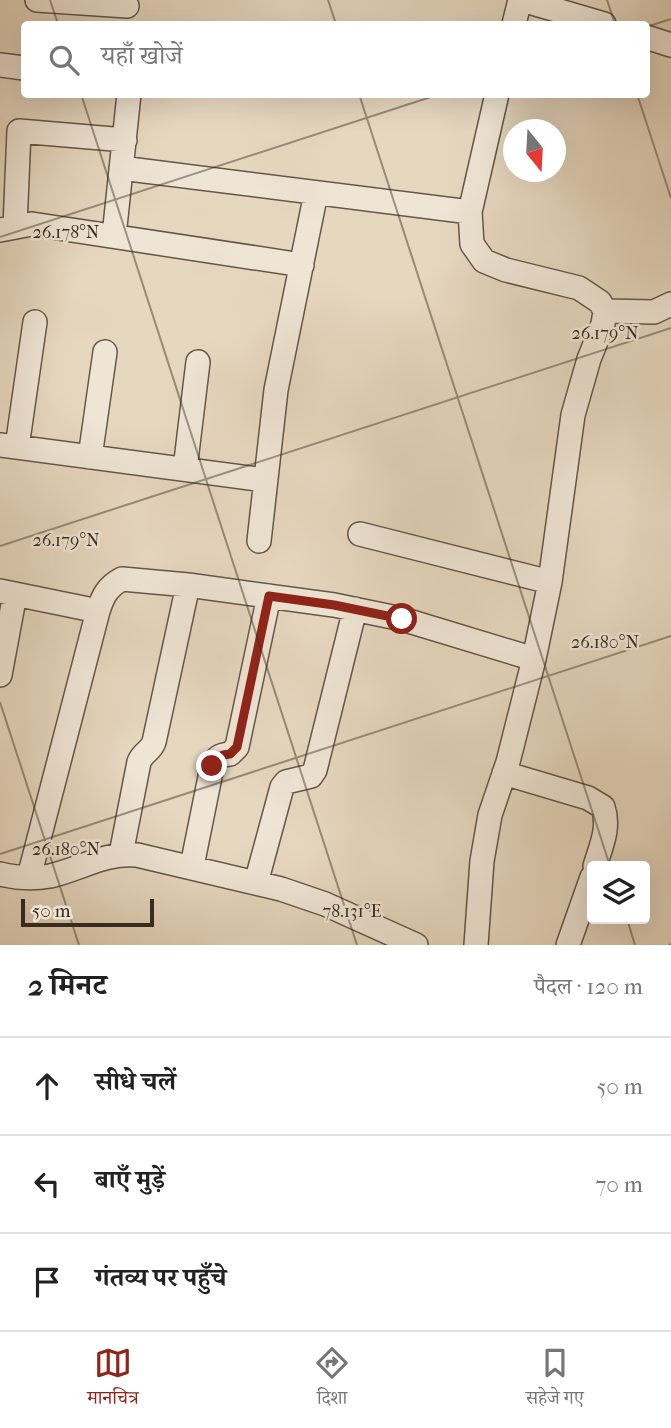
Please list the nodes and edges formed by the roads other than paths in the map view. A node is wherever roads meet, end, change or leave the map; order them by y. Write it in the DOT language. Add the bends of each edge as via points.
graph roads {
  1 [pos="37,0"];
  2 [pos="521,0"];
  3 [pos="127,10"];
  4 [pos="515,21"];
  5 [pos="594,21"];
  6 [pos="650,38"];
  7 [pos="671,45"];
  8 [pos="0,65"];
  9 [pos="21,68"];
  10 [pos="129,98"];
  11 [pos="496,98"];
  12 [pos="10,130"];
  13 [pos="125,140"];
  14 [pos="121,168"];
  15 [pos="316,193"];
  16 [pos="470,212"];
  17 [pos="8,228"];
  18 [pos="114,236"];
  19 [pos="302,265"];
  20 [pos="671,304"];
  21 [pos="605,311"];
  22 [pos="35,322"];
  23 [pos="105,352"];
  24 [pos="198,362"];
  25 [pos="8,446"];
  26 [pos="90,457"];
  27 [pos="186,469"];
  28 [pos="265,480"];
  29 [pos="360,534"];
  30 [pos="259,541"];
  31 [pos="550,582"];
  32 [pos="188,585"];
  33 [pos="8,593"];
  34 [pos="269,596"];
  35 [pos="355,609"];
  36 [pos="98,611"];
  37 [pos="534,659"];
  38 [pos="0,675"];
  39 [pos="504,773"];
  40 [pos="121,853"];
  41 [pos="597,861"];
  42 [pos="192,866"];
  43 [pos="0,874"];
  44 [pos="29,877"];
  45 [pos="256,883"];
  46 [pos="587,892"];
  47 [pos="570,944"];
  48 [pos="416,945"];
  49 [pos="476,945"];
  1 -- 3 [label="street"];
  2 -- 4 [label="street"];
  2 -- 5 [label="street"];
  6 -- 7 [label="street"];
  8 -- 9 [label="street"];
  10 -- 13 [label="street"];
  11 -- 16 [label="street"];
  12 -- 13 [label="street"];
  12 -- 17 [label="street"];
  13 -- 14 [label="street"];
  14 -- 15 [label="street"];
  14 -- 18 [label="street"];
  15 -- 16 [label="street"];
  15 -- 19 [label="street"];
  16 -- 21 [label="street" via="472,244 484,261 579,288"];
  17 -- 18 [label="street" via="32,225"];
  18 -- 19 [label="street"];
  19 -- 28 [label="street" via="276,390"];
  20 -- 21 [label="street" via="654,312"];
  21 -- 31 [label="street" via="573,415"];
  22 -- 25 [label="street"];
  23 -- 26 [label="street"];
  24 -- 27 [label="street"];
  25 -- 26 [label="street"];
  26 -- 27 [label="street"];
  27 -- 28 [label="street"];
  28 -- 30 [label="street"];
  29 -- 31 [label="street"];
  31 -- 37 [label="street"];
  32 -- 34 [label="street"];
  32 -- 36 [label="street" via="122,579 104,593"];
  32 -- 40 [label="street" via="154,742 139,762"];
  33 -- 36 [label="street"];
  33 -- 38 [label="street"];
  34 -- 35 [label="street"];
  34 -- 42 [label="street" via="237,747 220,755 212,766"];
  35 -- 37 [label="street"];
  35 -- 45 [label="street" via="315,770 311,776 282,787"];
  36 -- 44 [label="street"];
  37 -- 39 [label="street"];
  39 -- 41 [label="street" via="588,798 603,807 606,831"];
  39 -- 49 [label="street" via="482,861"];
  40 -- 42 [label="street"];
  40 -- 44 [label="street" via="50,876"];
  42 -- 45 [label="street"];
  43 -- 44 [label="street"];
  45 -- 48 [label="street" via="325,904"];
  46 -- 47 [label="street"];
}
